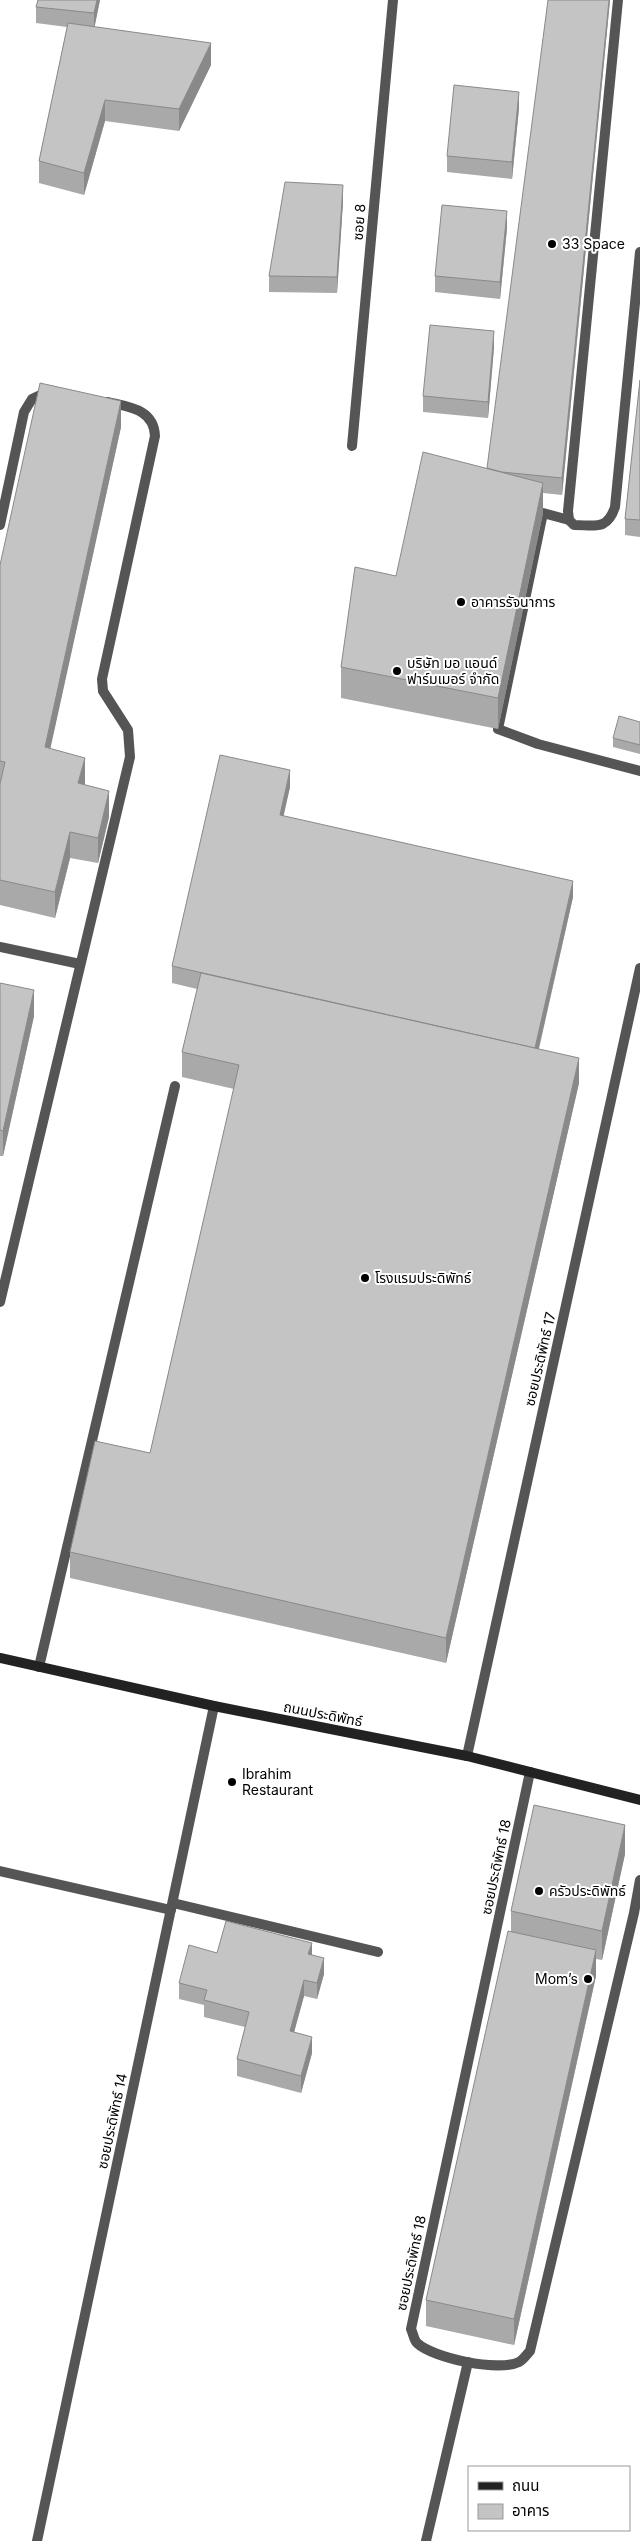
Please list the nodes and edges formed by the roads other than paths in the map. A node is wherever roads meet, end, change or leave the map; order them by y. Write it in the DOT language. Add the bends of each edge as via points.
graph roads {
  1 [pos="393,0"];
  2 [pos="618,0"];
  3 [pos="640,252"];
  4 [pos="58,391"];
  5 [pos="94,399"];
  6 [pos="352,446"];
  7 [pos="568,520"];
  8 [pos="0,525"];
  9 [pos="640,771"];
  10 [pos="0,947"];
  11 [pos="80,964"];
  12 [pos="640,968"];
  13 [pos="174,1086"];
  14 [pos="0,1302"];
  15 [pos="0,1658"];
  16 [pos="39,1666"];
  17 [pos="214,1706"];
  18 [pos="467,1756"];
  19 [pos="530,1772"];
  20 [pos="640,1800"];
  21 [pos="0,1871"];
  22 [pos="640,1880"];
  23 [pos="172,1906"];
  24 [pos="378,1952"];
  25 [pos="468,2362"];
  26 [pos="37,2541"];
  27 [pos="426,2541"];
  1 -- 6 [label="street, ซอย 8"];
  2 -- 7 [label="street"];
  3 -- 7 [label="street" via="615,507 603,525 574,525"];
  4 -- 8 [label="street" via="40,394 27,404"];
  5 -- 11 [label="street" via="140,410 151,420 155,436 102,679 103,691 128,730 130,758"];
  7 -- 9 [label="street" via="543,514 498,729 538,744"];
  10 -- 11 [label="street"];
  11 -- 14 [label="street"];
  12 -- 18 [label="street, ซอยประดิพัทธ์ 17"];
  13 -- 16 [label="street"];
  15 -- 16 [label="main road, ถนนประดิพัทธ์"];
  16 -- 17 [label="main road, ถนนประดิพัทธ์"];
  17 -- 18 [label="main road, ถนนประดิพัทธ์"];
  17 -- 23 [label="street, ซอยประดิพัทธ์ 14"];
  18 -- 19 [label="main road, ถนนประดิพัทธ์"];
  19 -- 20 [label="main road, ถนนประดิพัทธ์"];
  19 -- 25 [label="street, ซอยประดิพัทธ์ 18" via="411,2328 416,2342 434,2354"];
  21 -- 23 [label="street"];
  22 -- 25 [label="street, ซอยประดิพัทธ์ 18" via="530,2350 519,2362 499,2365"];
  23 -- 24 [label="street"];
  23 -- 26 [label="street, ซอยประดิพัทธ์ 14"];
  25 -- 27 [label="street"];
}
